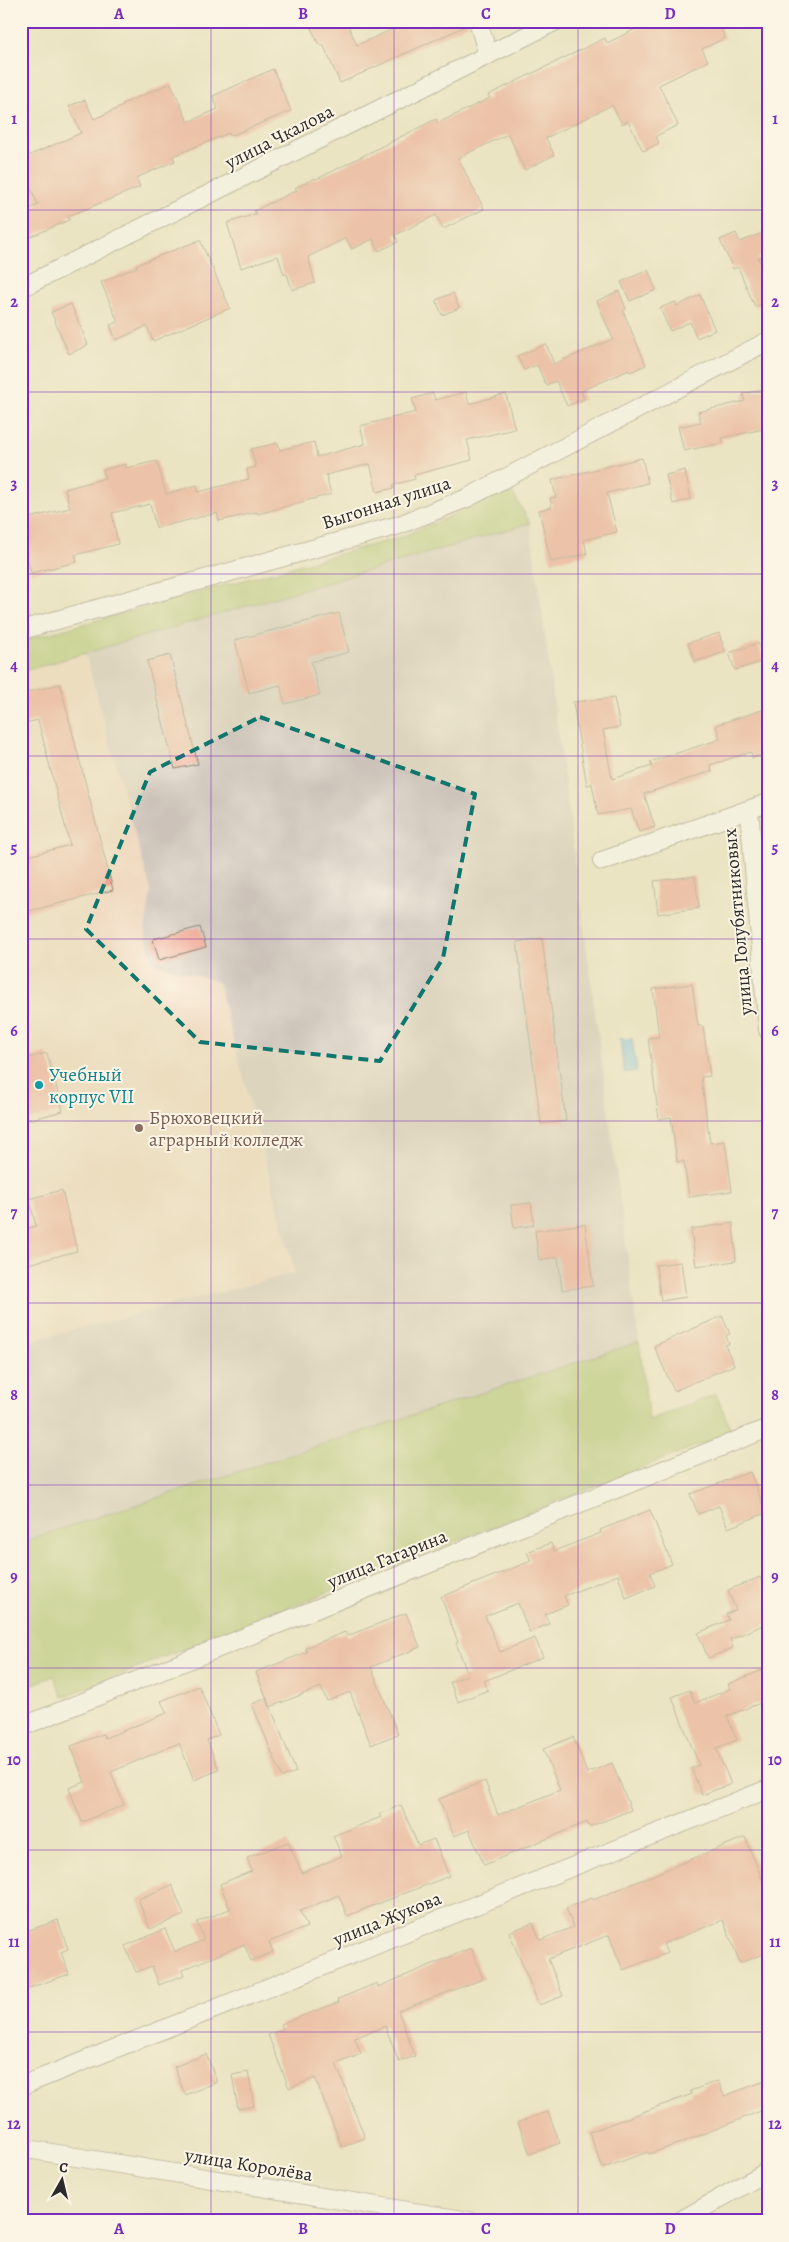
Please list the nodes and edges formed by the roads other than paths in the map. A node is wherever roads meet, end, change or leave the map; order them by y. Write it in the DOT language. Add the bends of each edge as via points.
graph roads {
  1 [pos="478,21"];
  2 [pos="556,21"];
  3 [pos="488,55"];
  4 [pos="21,288"];
  5 [pos="768,341"];
  6 [pos="21,630"];
  7 [pos="768,803"];
  8 [pos="749,810"];
  9 [pos="602,861"];
  10 [pos="768,1030"];
  11 [pos="768,1428"];
  12 [pos="21,1727"];
  13 [pos="768,1789"];
  14 [pos="21,2086"];
  15 [pos="21,2148"];
  16 [pos="768,2170"];
  17 [pos="469,2221"];
  18 [pos="680,2221"];
  1 -- 3 [label="street"];
  2 -- 3 [label="street, улица Чкалова"];
  3 -- 4 [label="street, улица Чкалова"];
  5 -- 6 [label="street, Выгонная улица" via="467,498 399,525"];
  7 -- 8 [label="street, улица Голубятниковых"];
  8 -- 9 [label="street, улица Голубятниковых"];
  8 -- 10 [label="street, улица Голубятниковых"];
  11 -- 12 [label="street, улица Гагарина"];
  13 -- 14 [label="street, улица Жукова"];
  15 -- 17 [label="street, улица Королёва"];
  16 -- 18 [label="street"];
}
